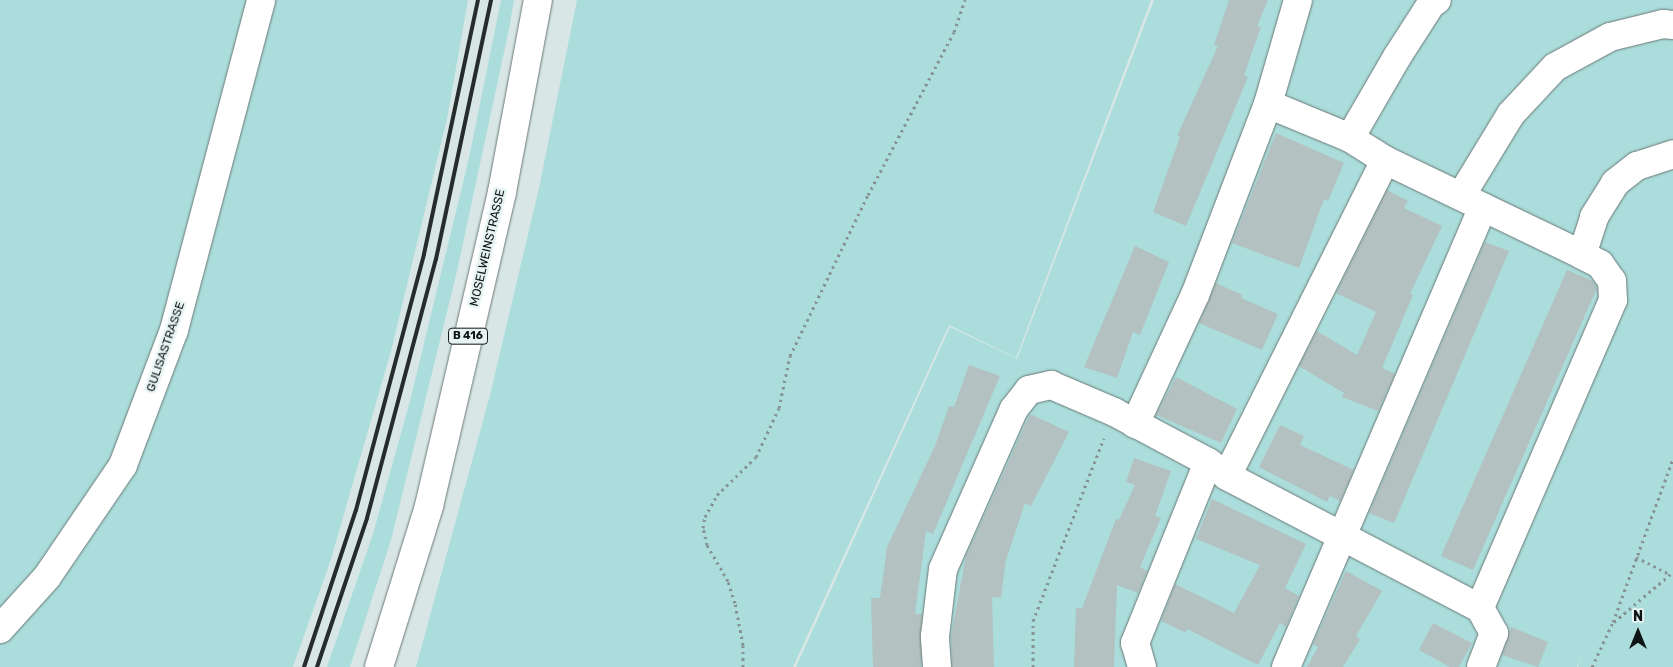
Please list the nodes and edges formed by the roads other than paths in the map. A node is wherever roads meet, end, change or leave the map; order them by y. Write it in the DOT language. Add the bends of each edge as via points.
graph roads {
  1 [pos="261,0"];
  2 [pos="538,0"];
  3 [pos="1298,0"];
  4 [pos="1433,1"];
  5 [pos="1673,25"];
  6 [pos="1268,104"];
  7 [pos="1350,138"];
  8 [pos="1673,154"];
  9 [pos="1385,160"];
  10 [pos="1472,202"];
  11 [pos="1582,255"];
  12 [pos="1125,418"];
  13 [pos="1218,469"];
  14 [pos="1342,535"];
  15 [pos="1480,608"];
  16 [pos="0,629"];
  17 [pos="380,667"];
  18 [pos="937,667"];
  19 [pos="1142,667"];
  20 [pos="1286,667"];
  21 [pos="1481,667"];
  1 -- 16 [label="street, GULISASTRASSE" via="174,330 122,465 47,577"];
  2 -- 17 [label="street, MOSELWEINSTRASSE / B 416" via="502,192 429,506"];
  3 -- 6 [label="street"];
  4 -- 7 [label="street"];
  5 -- 10 [label="street" via="1663,24 1610,37 1555,67 1511,114"];
  6 -- 7 [label="street"];
  6 -- 12 [label="street" via="1195,295"];
  7 -- 9 [label="street"];
  8 -- 11 [label="street" via="1637,166 1615,183 1594,217"];
  9 -- 10 [label="street"];
  9 -- 13 [label="street"];
  10 -- 11 [label="street"];
  10 -- 14 [label="street"];
  11 -- 15 [label="street" via="1600,264 1612,281 1613,300"];
  12 -- 13 [label="street"];
  12 -- 18 [label="street" via="1051,385 1029,390 1014,409 944,569 934,636"];
  13 -- 14 [label="street"];
  13 -- 19 [label="street" via="1135,643"];
  14 -- 15 [label="street"];
  14 -- 20 [label="street"];
  15 -- 21 [label="street" via="1494,633"];
}
